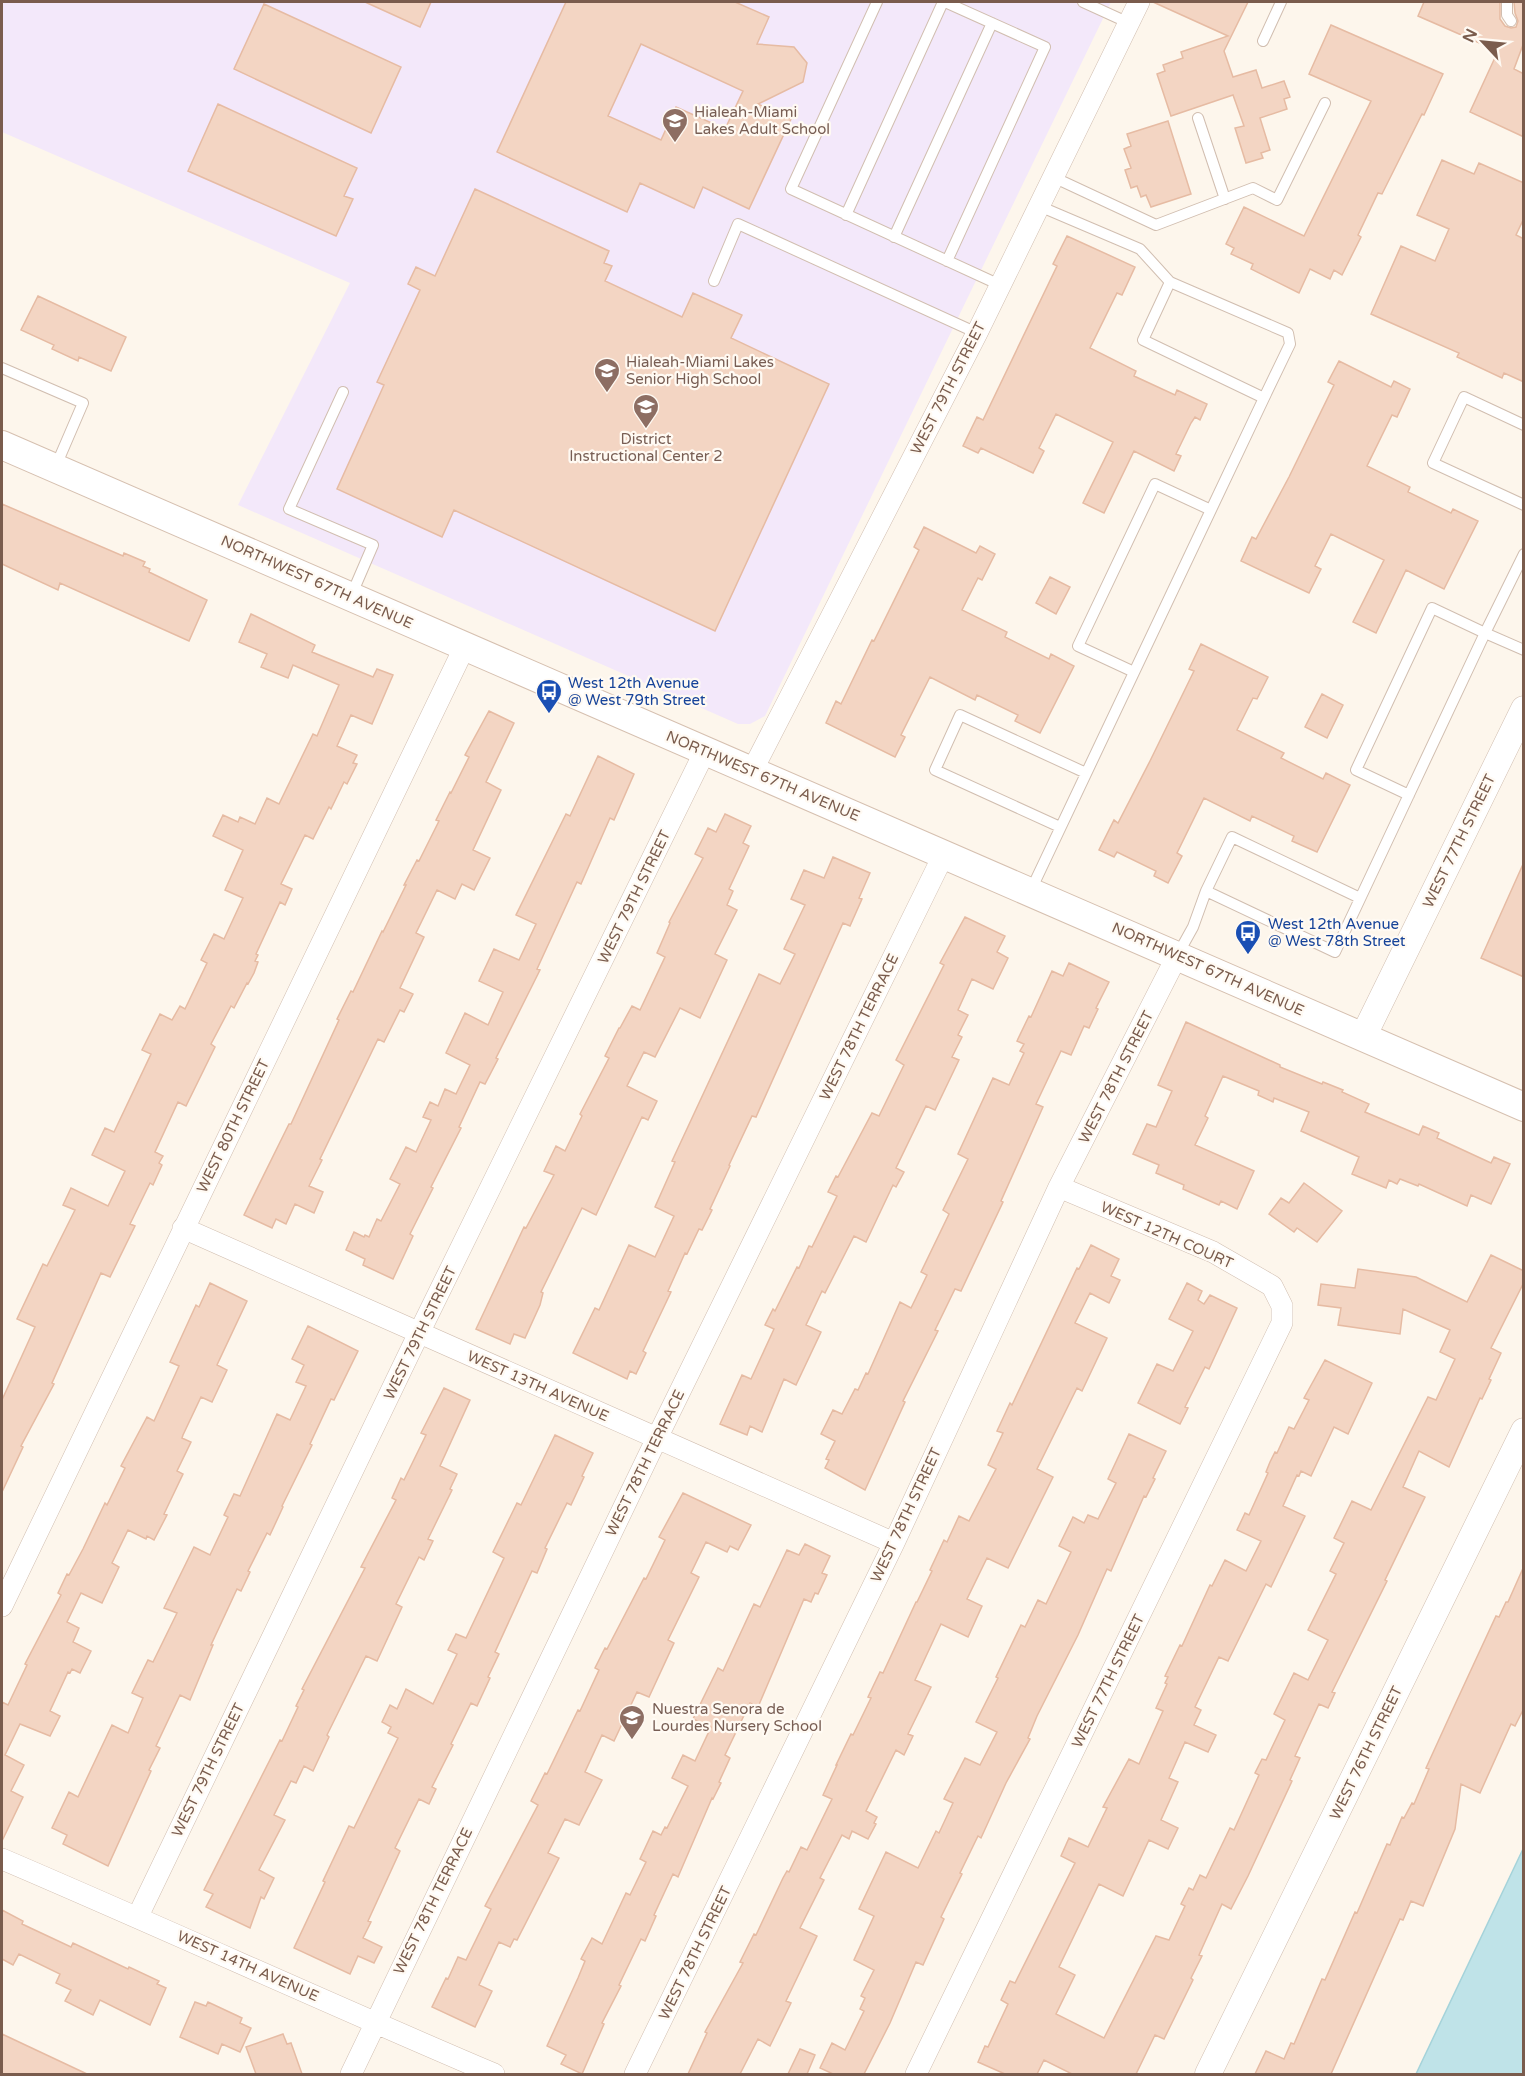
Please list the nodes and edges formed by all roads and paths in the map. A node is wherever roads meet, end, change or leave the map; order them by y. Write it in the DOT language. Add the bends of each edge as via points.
graph roads {
  1 [pos="878,2"];
  2 [pos="944,2"];
  3 [pos="1083,2"];
  4 [pos="1139,2"];
  5 [pos="1281,2"];
  6 [pos="1507,2"];
  7 [pos="1511,21"];
  8 [pos="992,23"];
  9 [pos="1129,23"];
  10 [pos="1263,41"];
  11 [pos="1325,104"];
  12 [pos="1198,118"];
  13 [pos="1053,177"];
  14 [pos="1225,199"];
  15 [pos="1039,206"];
  16 [pos="846,215"];
  17 [pos="894,237"];
  18 [pos="946,261"];
  19 [pos="714,281"];
  20 [pos="1170,282"];
  21 [pos="1000,285"];
  22 [pos="977,333"];
  23 [pos="2,368"];
  24 [pos="343,392"];
  25 [pos="1264,398"];
  26 [pos="1524,425"];
  27 [pos="2,445"];
  28 [pos="54,468"];
  29 [pos="1524,505"];
  30 [pos="1211,510"];
  31 [pos="1524,554"];
  32 [pos="351,597"];
  33 [pos="1485,633"];
  34 [pos="465,646"];
  35 [pos="1524,650"];
  36 [pos="1134,672"];
  37 [pos="1524,709"];
  38 [pos="705,751"];
  39 [pos="752,771"];
  40 [pos="1086,773"];
  41 [pos="1409,795"];
  42 [pos="1060,828"];
  43 [pos="944,855"];
  44 [pos="1206,891"];
  45 [pos="1030,892"];
  46 [pos="1360,898"];
  47 [pos="1177,956"];
  48 [pos="1363,1037"];
  49 [pos="1524,1107"];
  50 [pos="1059,1188"];
  51 [pos="183,1228"];
  52 [pos="1272,1286"];
  53 [pos="419,1333"];
  54 [pos="1524,1431"];
  55 [pos="657,1438"];
  56 [pos="894,1544"];
  57 [pos="2,1606"];
  58 [pos="2,1859"];
  59 [pos="138,1916"];
  60 [pos="374,2023"];
  61 [pos="351,2074"];
  62 [pos="494,2074"];
  63 [pos="635,2074"];
  64 [pos="916,2074"];
  65 [pos="1208,2074"];
  1 -- 16 [label="lane" via="791,189"];
  2 -- 8 [label="lane"];
  2 -- 16 [label="lane"];
  3 -- 9 [label="lane"];
  4 -- 9 [label="street, WEST 79TH STREET"];
  5 -- 10 [label="lane"];
  6 -- 7 [label="lane"];
  8 -- 17 [label="lane"];
  8 -- 18 [label="lane" via="1045,47"];
  9 -- 13 [label="street, WEST 79TH STREET"];
  11 -- 14 [label="lane" via="1277,200 1253,188"];
  12 -- 14 [label="lane"];
  13 -- 14 [label="lane" via="1156,225"];
  13 -- 15 [label="street, WEST 79TH STREET"];
  15 -- 20 [label="lane" via="1140,249"];
  15 -- 21 [label="street, WEST 79TH STREET"];
  16 -- 17 [label="lane"];
  17 -- 18 [label="lane"];
  18 -- 21 [label="lane"];
  19 -- 22 [label="lane" via="738,224"];
  20 -- 25 [label="lane" via="1143,340"];
  20 -- 25 [label="lane" via="1288,333 1290,344"];
  21 -- 22 [label="street, WEST 79TH STREET"];
  22 -- 39 [label="street, WEST 79TH STREET"];
  23 -- 28 [label="lane" via="83,403"];
  24 -- 32 [label="lane" via="289,509 373,545"];
  25 -- 30 [label="lane"];
  26 -- 29 [label="lane" via="1464,397 1433,463"];
  27 -- 28 [label="main road, NORTHWEST 67TH AVENUE"];
  28 -- 32 [label="main road, NORTHWEST 67TH AVENUE"];
  30 -- 36 [label="lane"];
  30 -- 36 [label="lane" via="1155,484 1078,646"];
  31 -- 33 [label="lane"];
  32 -- 34 [label="main road, NORTHWEST 67TH AVENUE"];
  33 -- 35 [label="lane"];
  33 -- 41 [label="lane"];
  33 -- 41 [label="lane" via="1432,608 1356,770"];
  34 -- 38 [label="main road, NORTHWEST 67TH AVENUE"];
  34 -- 51 [label="street, WEST 80TH STREET"];
  36 -- 40 [label="lane"];
  37 -- 48 [label="street, WEST 77TH STREET"];
  38 -- 39 [label="main road, NORTHWEST 67TH AVENUE"];
  38 -- 53 [label="street, WEST 79TH STREET"];
  39 -- 43 [label="main road, NORTHWEST 67TH AVENUE"];
  40 -- 42 [label="lane"];
  40 -- 42 [label="lane" via="960,715 935,770"];
  41 -- 46 [label="lane"];
  42 -- 45 [label="lane"];
  43 -- 45 [label="main road, NORTHWEST 67TH AVENUE"];
  43 -- 55 [label="street, WEST 78TH TERRACE"];
  44 -- 46 [label="lane" via="1232,837"];
  44 -- 46 [label="lane" via="1335,952"];
  44 -- 47 [label="lane"];
  45 -- 47 [label="main road, NORTHWEST 67TH AVENUE"];
  47 -- 48 [label="main road, NORTHWEST 67TH AVENUE"];
  47 -- 50 [label="street, WEST 78TH STREET"];
  48 -- 49 [label="main road, NORTHWEST 67TH AVENUE"];
  50 -- 52 [label="street, WEST 12TH COURT" via="1213,1252"];
  50 -- 56 [label="street, WEST 78TH STREET"];
  51 -- 53 [label="street, WEST 13TH AVENUE"];
  51 -- 57 [label="street, WEST 80TH STREET"];
  52 -- 64 [label="street, WEST 77TH STREET" via="1282,1306 1282,1323"];
  53 -- 55 [label="street, WEST 13TH AVENUE"];
  53 -- 59 [label="street, WEST 79TH STREET"];
  54 -- 65 [label="street, WEST 76TH STREET"];
  55 -- 56 [label="street, WEST 13TH AVENUE"];
  55 -- 60 [label="street, WEST 78TH TERRACE"];
  56 -- 63 [label="street, WEST 78TH STREET"];
  58 -- 59 [label="street, WEST 14TH AVENUE"];
  59 -- 60 [label="street, WEST 14TH AVENUE"];
  60 -- 61 [label="street, WEST 78TH TERRACE"];
  60 -- 62 [label="street, WEST 14TH AVENUE"];
}
